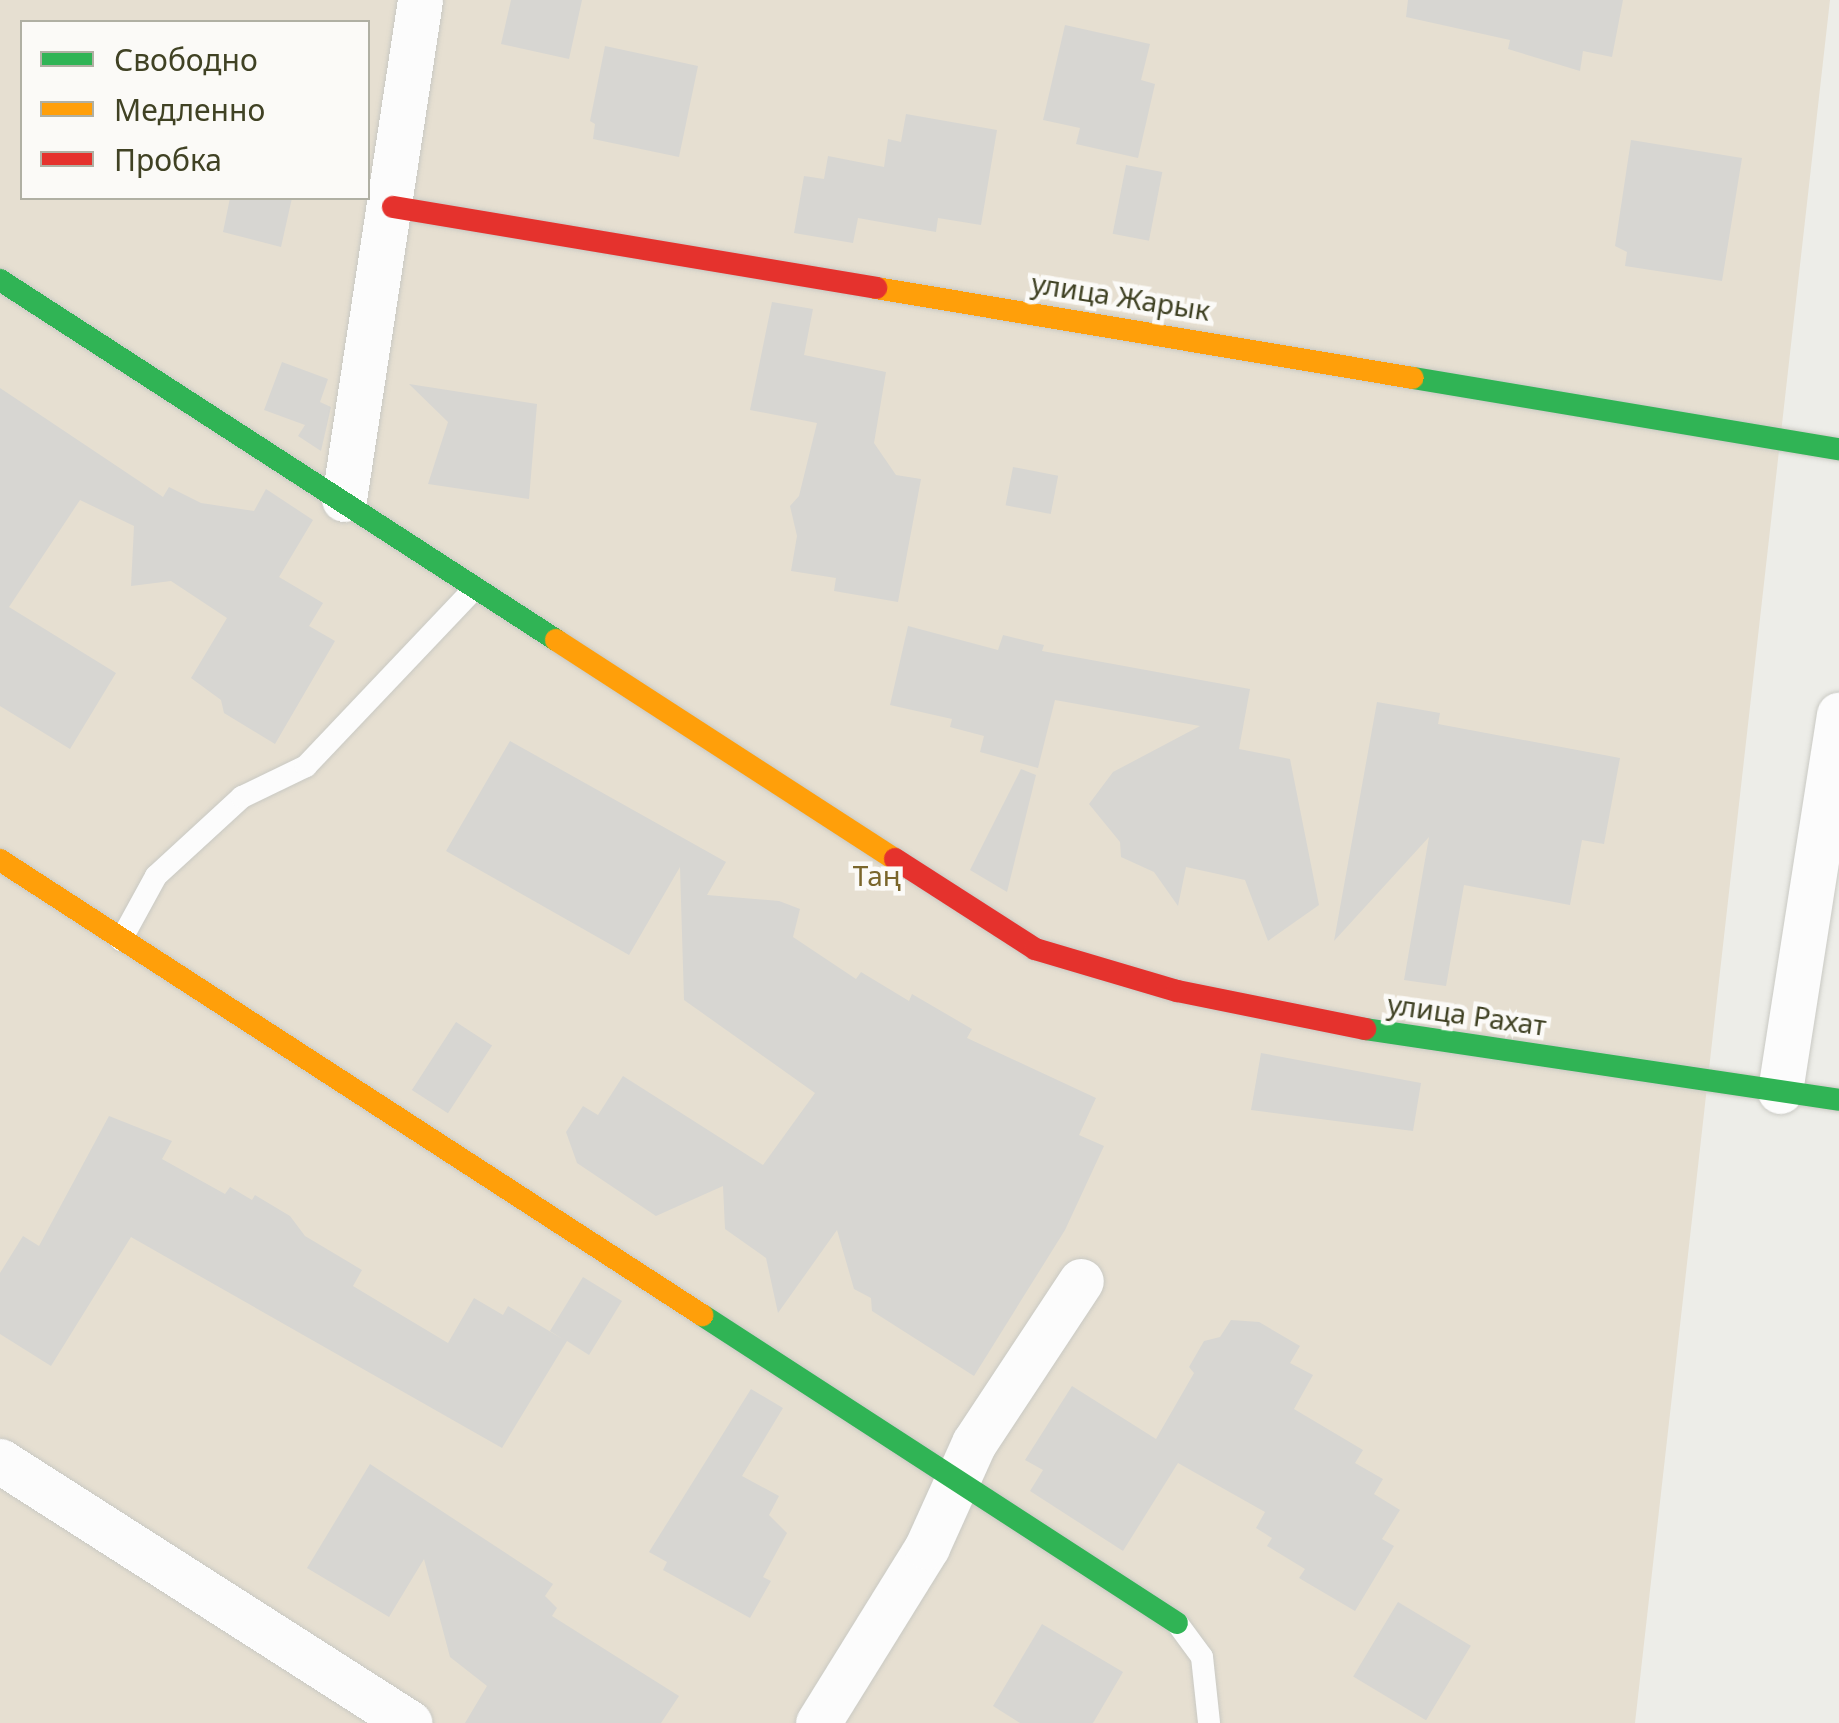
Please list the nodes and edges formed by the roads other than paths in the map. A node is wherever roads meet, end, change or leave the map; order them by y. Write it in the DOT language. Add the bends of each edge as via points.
graph roads {
  1 [pos="420,0"];
  2 [pos="393,207"];
  3 [pos="0,280"];
  4 [pos="1839,450"];
  5 [pos="344,499"];
  6 [pos="477,586"];
  7 [pos="1839,715"];
  8 [pos="0,860"];
  9 [pos="121,940"];
  10 [pos="1780,1091"];
  11 [pos="1839,1100"];
  12 [pos="1081,1280"];
  13 [pos="0,1461"];
  14 [pos="954,1478"];
  15 [pos="1177,1623"];
  16 [pos="409,1723"];
  17 [pos="818,1723"];
  18 [pos="1209,1723"];
  1 -- 2 [label="street"];
  2 -- 4 [label="street, улица Жарык"];
  2 -- 5 [label="street"];
  3 -- 5 [label="street, улица Рахат"];
  5 -- 6 [label="street, улица Рахат"];
  6 -- 9 [label="lane" via="306,766 242,797 156,876"];
  6 -- 10 [label="street, улица Рахат" via="1006,933 1088,969 1374,1030"];
  7 -- 10 [label="street"];
  8 -- 9 [label="street"];
  9 -- 14 [label="street"];
  10 -- 11 [label="street, улица Рахат"];
  12 -- 14 [label="street"];
  13 -- 16 [label="street"];
  14 -- 15 [label="street"];
  14 -- 17 [label="street" via="926,1547"];
  15 -- 18 [label="lane" via="1202,1658"];
}
